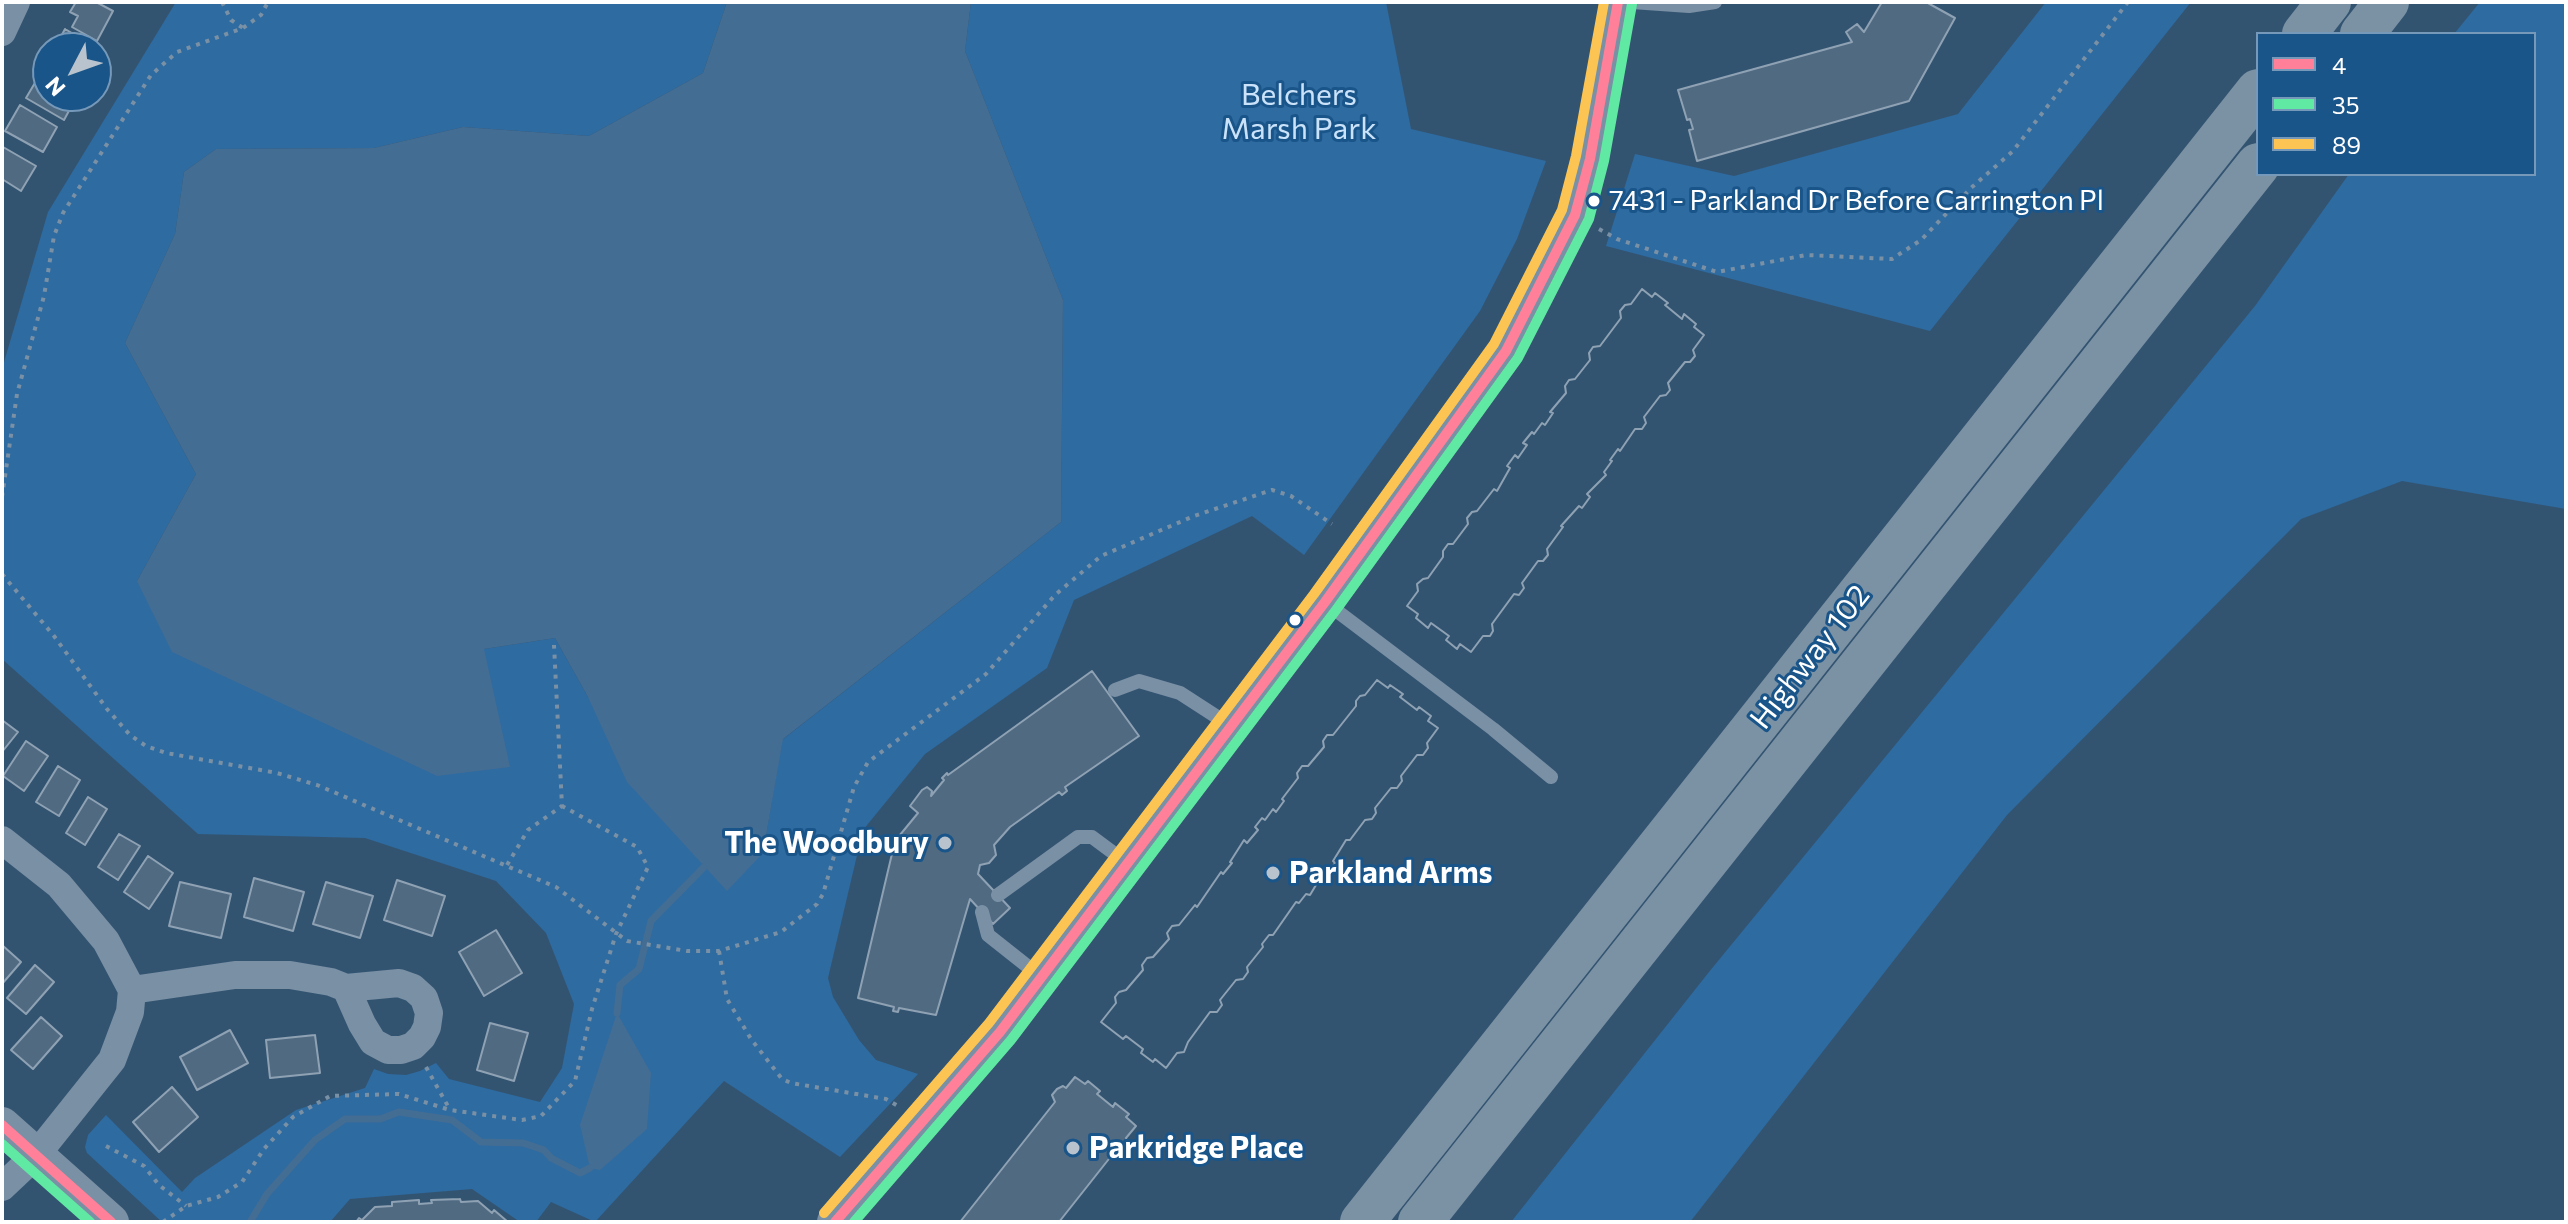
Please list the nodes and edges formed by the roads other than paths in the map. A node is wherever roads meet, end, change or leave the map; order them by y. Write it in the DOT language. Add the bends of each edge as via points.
graph roads {
  1 [pos="16,2"];
  2 [pos="1618,2"];
  3 [pos="1632,2"];
  4 [pos="1715,2"];
  5 [pos="2329,2"];
  6 [pos="2387,2"];
  7 [pos="2,32"];
  8 [pos="2306,32"];
  9 [pos="2364,32"];
  10 [pos="2256,94"];
  11 [pos="2256,168"];
  12 [pos="1325,602"];
  13 [pos="1115,690"];
  14 [pos="1231,726"];
  15 [pos="1551,777"];
  16 [pos="2,840"];
  17 [pos="1127,863"];
  18 [pos="998,895"];
  19 [pos="982,912"];
  20 [pos="1041,977"];
  21 [pos="346,988"];
  22 [pos="132,990"];
  23 [pos="2,1125"];
  24 [pos="37,1154"];
  25 [pos="2,1187"];
  26 [pos="111,1222"];
  27 [pos="835,1222"];
  28 [pos="1362,1222"];
  29 [pos="1420,1222"];
  1 -- 7 [label="street"];
  2 -- 12 [label="street" via="1575,215 1506,351"];
  3 -- 4 [label="lane"];
  5 -- 8 [label="highway"];
  6 -- 9 [label="highway"];
  10 -- 28 [label="highway, Highway 102"];
  11 -- 29 [label="highway, Highway 102"];
  12 -- 14 [label="street"];
  12 -- 15 [label="lane"];
  13 -- 14 [label="lane" via="1139,681 1180,693"];
  14 -- 17 [label="street"];
  16 -- 22 [label="street" via="59,885 106,941"];
  17 -- 18 [label="lane" via="1092,837 1078,837"];
  17 -- 20 [label="street"];
  19 -- 20 [label="lane" via="988,935"];
  20 -- 27 [label="street" via="1000,1032"];
  21 -- 21 [label="street" via="373,1042 388,1050 413,1046 427,1027 424,998 413,988 399,983"];
  21 -- 22 [label="street" via="290,975 235,975"];
  22 -- 24 [label="street" via="130,1012 112,1060"];
  23 -- 24 [label="street"];
  24 -- 25 [label="street"];
  24 -- 26 [label="street"];
}
